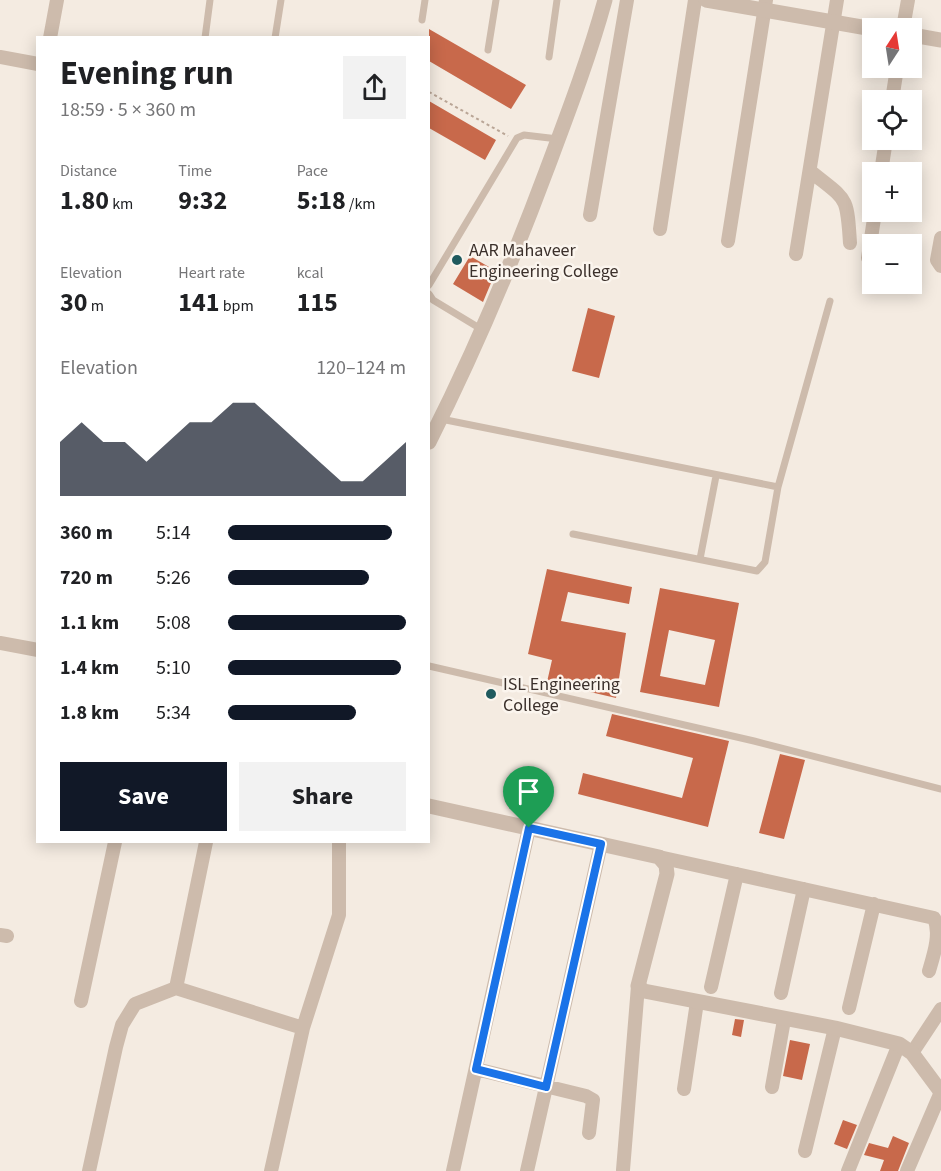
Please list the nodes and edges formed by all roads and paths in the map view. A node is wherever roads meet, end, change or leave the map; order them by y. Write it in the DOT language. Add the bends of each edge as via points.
graph roads {
  1 [pos="57,0"];
  2 [pos="210,0"];
  3 [pos="281,0"];
  4 [pos="425,0"];
  5 [pos="496,0"];
  6 [pos="557,0"];
  7 [pos="605,0"];
  8 [pos="627,0"];
  9 [pos="695,0"];
  10 [pos="706,0"];
  11 [pos="837,0"];
  12 [pos="908,0"];
  13 [pos="765,5"];
  14 [pos="905,18"];
  15 [pos="422,20"];
  16 [pos="833,22"];
  17 [pos="862,27"];
  18 [pos="50,36"];
  19 [pos="205,36"];
  20 [pos="275,36"];
  21 [pos="922,37"];
  22 [pos="941,40"];
  23 [pos="488,50"];
  24 [pos="0,57"];
  25 [pos="549,57"];
  26 [pos="36,64"];
  27 [pos="430,93"];
  28 [pos="558,139"];
  29 [pos="516,140"];
  30 [pos="810,171"];
  31 [pos="590,215"];
  32 [pos="660,229"];
  33 [pos="941,238"];
  34 [pos="728,241"];
  35 [pos="850,243"];
  36 [pos="796,254"];
  37 [pos="941,266"];
  38 [pos="430,283"];
  39 [pos="430,296"];
  40 [pos="830,301"];
  41 [pos="483,331"];
  42 [pos="441,419"];
  43 [pos="430,440"];
  44 [pos="716,476"];
  45 [pos="778,487"];
  46 [pos="573,534"];
  47 [pos="700,559"];
  48 [pos="0,644"];
  49 [pos="36,650"];
  50 [pos="430,666"];
  51 [pos="941,789"];
  52 [pos="430,806"];
  53 [pos="529,828"];
  54 [pos="115,843"];
  55 [pos="206,843"];
  56 [pos="339,843"];
  57 [pos="601,844"];
  58 [pos="659,857"];
  59 [pos="738,874"];
  60 [pos="804,889"];
  61 [pos="874,904"];
  62 [pos="929,971"];
  63 [pos="638,986"];
  64 [pos="711,987"];
  65 [pos="176,988"];
  66 [pos="781,993"];
  67 [pos="81,1001"];
  68 [pos="697,1002"];
  69 [pos="849,1008"];
  70 [pos="941,1009"];
  71 [pos="784,1020"];
  72 [pos="303,1028"];
  73 [pos="835,1028"];
  74 [pos="926,1031"];
  75 [pos="941,1035"];
  76 [pos="906,1049"];
  77 [pos="476,1069"];
  78 [pos="546,1087"];
  79 [pos="772,1087"];
  80 [pos="684,1089"];
  81 [pos="941,1092"];
  82 [pos="589,1133"];
  83 [pos="805,1151"];
  84 [pos="623,1170"];
  85 [pos="89,1171"];
  86 [pos="271,1171"];
  87 [pos="453,1171"];
  88 [pos="527,1171"];
  89 [pos="848,1171"];
  90 [pos="907,1171"];
  1 -- 18 [label="street"];
  2 -- 19 [label="lane"];
  3 -- 20 [label="lane"];
  4 -- 15 [label="lane"];
  5 -- 23 [label="lane"];
  6 -- 25 [label="lane"];
  7 -- 28 [label="street" via="588,61"];
  8 -- 31 [label="street"];
  9 -- 32 [label="street"];
  10 -- 13 [label="street"];
  11 -- 16 [label="street"];
  12 -- 14 [label="street"];
  13 -- 16 [label="street"];
  13 -- 34 [label="street"];
  16 -- 17 [label="street"];
  16 -- 30 [label="street"];
  21 -- 22 [label="street"];
  24 -- 26 [label="street"];
  27 -- 29 [label="path"];
  28 -- 29 [label="lane" via="524,135"];
  28 -- 41 [label="street"];
  29 -- 38 [label="lane"];
  30 -- 35 [label="street" via="843,197"];
  30 -- 36 [label="street"];
  33 -- 37 [label="street" via="937,260"];
  39 -- 41 [label="lane"];
  40 -- 45 [label="lane"];
  41 -- 42 [label="street"];
  42 -- 43 [label="street"];
  42 -- 44 [label="lane"];
  44 -- 45 [label="lane"];
  44 -- 47 [label="lane"];
  45 -- 47 [label="lane" via="762,568 751,571"];
  46 -- 47 [label="lane"];
  48 -- 49 [label="street"];
  50 -- 51 [label="lane" via="743,738"];
  52 -- 53 [label="street"];
  53 -- 57 [label="street"];
  53 -- 77 [label="street"];
  54 -- 67 [label="street"];
  55 -- 65 [label="street"];
  56 -- 72 [label="street" via="339,915"];
  57 -- 58 [label="street"];
  57 -- 78 [label="street"];
  58 -- 59 [label="street"];
  58 -- 63 [label="street" via="667,874"];
  59 -- 60 [label="street"];
  59 -- 64 [label="street"];
  60 -- 61 [label="street"];
  60 -- 66 [label="street"];
  61 -- 62 [label="street" via="934,918 940,925"];
  61 -- 69 [label="street"];
  63 -- 68 [label="street" via="650,993"];
  63 -- 84 [label="street"];
  65 -- 72 [label="street"];
  65 -- 85 [label="street" via="135,1004 122,1025"];
  68 -- 71 [label="street"];
  68 -- 80 [label="street"];
  70 -- 74 [label="street"];
  71 -- 73 [label="street"];
  71 -- 79 [label="street"];
  72 -- 86 [label="street"];
  73 -- 76 [label="street"];
  73 -- 83 [label="street"];
  74 -- 75 [label="street"];
  74 -- 76 [label="street"];
  76 -- 81 [label="street"];
  76 -- 89 [label="street"];
  77 -- 78 [label="street"];
  77 -- 87 [label="street"];
  78 -- 82 [label="street" via="593,1100"];
  78 -- 88 [label="street"];
  81 -- 90 [label="street"];
}
